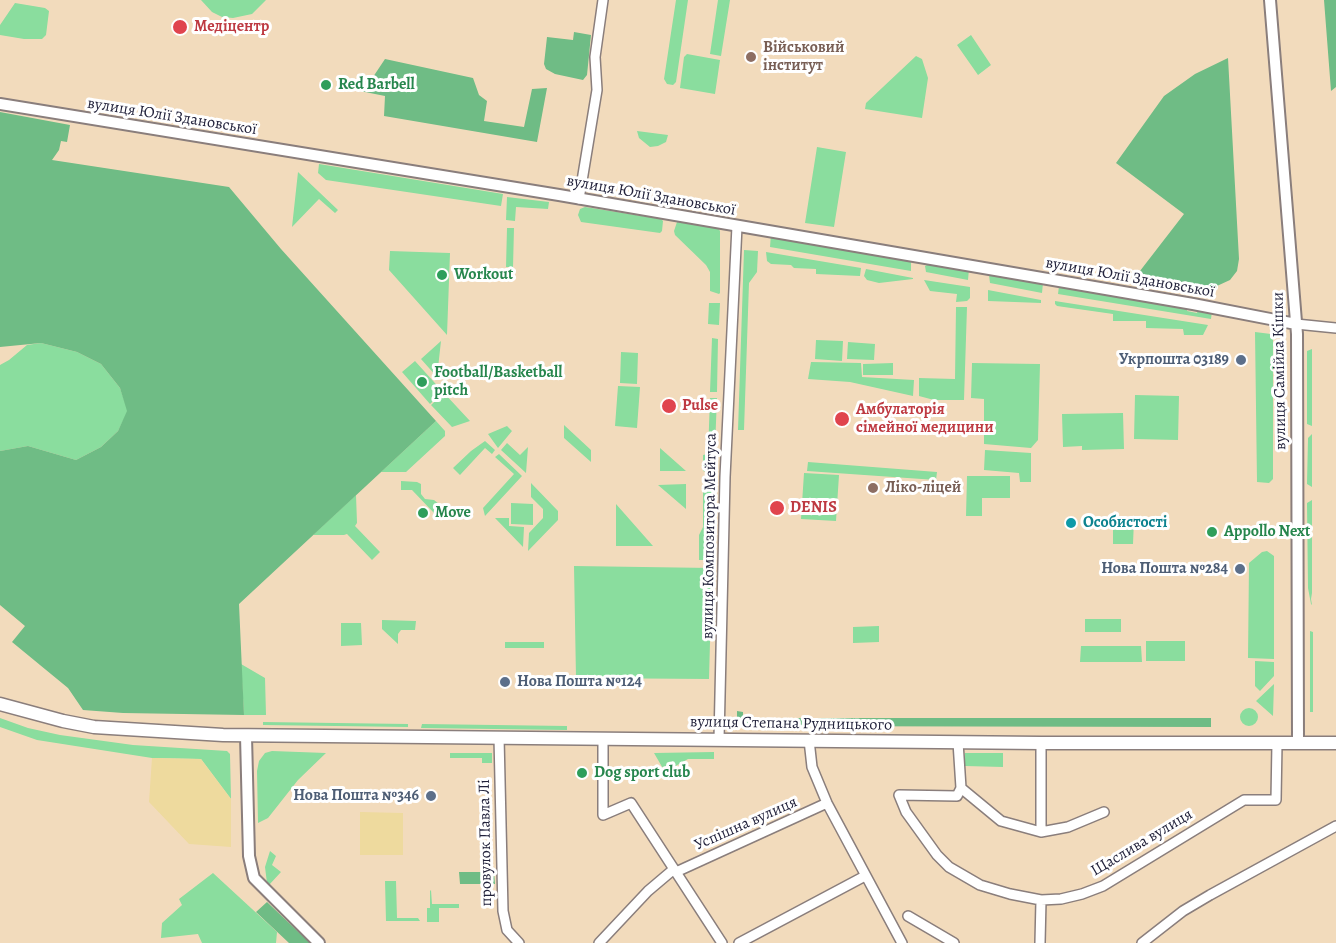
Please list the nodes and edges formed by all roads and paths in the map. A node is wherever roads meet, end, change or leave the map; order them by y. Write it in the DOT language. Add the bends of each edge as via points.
graph roads {
  1 [pos="603,0"];
  2 [pos="1270,0"];
  3 [pos="0,104"];
  4 [pos="579,199"];
  5 [pos="737,226"];
  6 [pos="1296,324"];
  7 [pos="1336,328"];
  8 [pos="0,704"];
  9 [pos="246,736"];
  10 [pos="499,737"];
  11 [pos="719,740"];
  12 [pos="809,740"];
  13 [pos="958,742"];
  14 [pos="1277,742"];
  15 [pos="1041,743"];
  16 [pos="1298,743"];
  17 [pos="1336,743"];
  18 [pos="603,744"];
  19 [pos="961,788"];
  20 [pos="827,803"];
  21 [pos="1104,812"];
  22 [pos="1336,826"];
  23 [pos="1041,832"];
  24 [pos="675,870"];
  25 [pos="865,876"];
  26 [pos="1041,900"];
  27 [pos="908,916"];
  28 [pos="319,943"];
  29 [pos="519,943"];
  30 [pos="599,943"];
  31 [pos="722,943"];
  32 [pos="739,943"];
  33 [pos="902,943"];
  34 [pos="954,943"];
  35 [pos="1040,943"];
  36 [pos="1142,943"];
  1 -- 4 [label="street" via="595,57 597,90"];
  2 -- 6 [label="street, вулиця Самійла Кішки"];
  3 -- 4 [label="street, вулиця Юлії Здановської"];
  4 -- 5 [label="street, вулиця Юлії Здановської"];
  5 -- 6 [label="street, вулиця Юлії Здановської"];
  5 -- 11 [label="street, вулиця Композитора Мейтуса" via="725,477"];
  6 -- 7 [label="street"];
  6 -- 16 [label="street, вулиця Самійла Кішки"];
  8 -- 9 [label="main road, вулиця Степана Рудницького" via="94,727"];
  9 -- 10 [label="main road, вулиця Степана Рудницького"];
  9 -- 28 [label="street" via="249,856 254,878"];
  10 -- 18 [label="main road, вулиця Степана Рудницького"];
  10 -- 29 [label="street, провулок Павла Лі" via="503,913 507,930"];
  11 -- 12 [label="main road, вулиця Степана Рудницького"];
  11 -- 18 [label="main road, вулиця Степана Рудницького"];
  12 -- 13 [label="main road, вулиця Степана Рудницького"];
  12 -- 20 [label="street" via="813,767"];
  13 -- 15 [label="main road, вулиця Степана Рудницького"];
  13 -- 19 [label="street"];
  14 -- 15 [label="main road, вулиця Степана Рудницького"];
  14 -- 16 [label="main road, вулиця Степана Рудницького"];
  14 -- 26 [label="street, Щаслива вулиця" via="1276,800 1244,800 1103,886 1061,899"];
  15 -- 23 [label="street"];
  16 -- 17 [label="main road, вулиця Степана Рудницького"];
  18 -- 24 [label="street" via="603,815 631,803"];
  19 -- 23 [label="street" via="1000,821"];
  19 -- 26 [label="street, Щаслива вулиця" via="957,796 899,795 919,832 949,867 980,885"];
  20 -- 24 [label="street, Успішна вулиця"];
  20 -- 25 [label="street"];
  21 -- 23 [label="street" via="1068,827"];
  22 -- 36 [label="street" via="1210,894"];
  24 -- 30 [label="street, Успішна вулиця" via="648,891"];
  24 -- 31 [label="street"];
  25 -- 32 [label="street"];
  25 -- 33 [label="street"];
  26 -- 35 [label="street"];
  27 -- 34 [label="street"];
}
